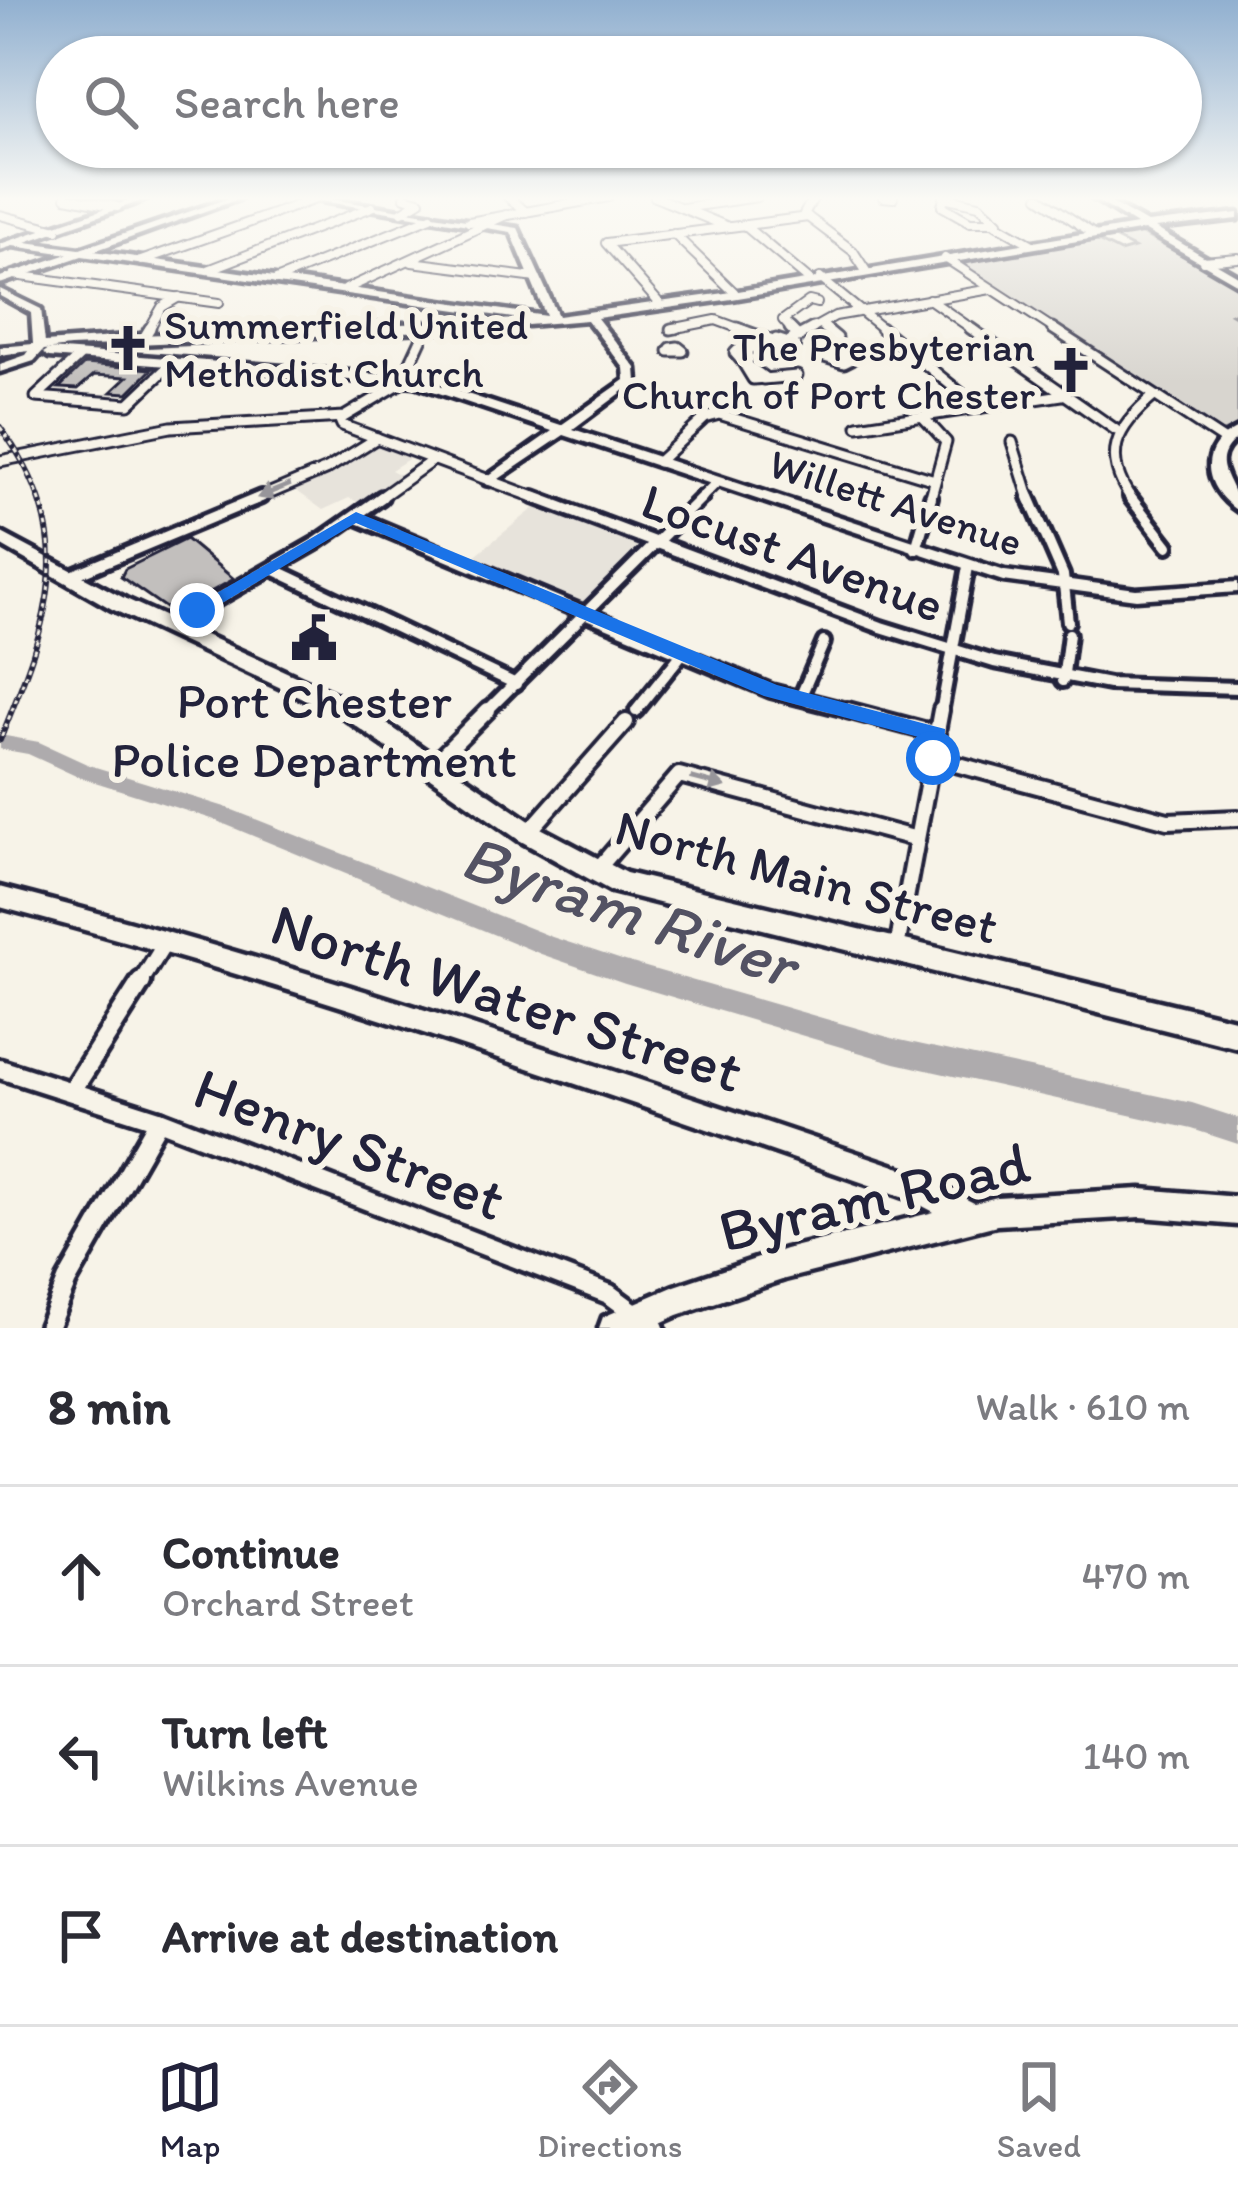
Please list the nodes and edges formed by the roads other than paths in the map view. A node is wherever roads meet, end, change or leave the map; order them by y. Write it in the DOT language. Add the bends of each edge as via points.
graph roads {
  1 [pos="57,259"];
  2 [pos="126,259"];
  3 [pos="147,259"];
  4 [pos="237,259"];
  5 [pos="328,259"];
  6 [pos="417,259"];
  7 [pos="528,259"];
  8 [pos="620,259"];
  9 [pos="700,259"];
  10 [pos="788,259"];
  11 [pos="858,259"];
  12 [pos="939,259"];
  13 [pos="946,259"];
  14 [pos="1198,259"];
  15 [pos="1229,259"];
  16 [pos="141,261"];
  17 [pos="410,262"];
  18 [pos="1203,262"];
  19 [pos="208,270"];
  20 [pos="866,271"];
  21 [pos="14,275"];
  22 [pos="536,278"];
  23 [pos="814,279"];
  24 [pos="0,280"];
  25 [pos="276,280"];
  26 [pos="1238,281"];
  27 [pos="992,289"];
  28 [pos="346,290"];
  29 [pos="0,292"];
  30 [pos="734,292"];
  31 [pos="180,297"];
  32 [pos="929,299"];
  33 [pos="219,303"];
  34 [pos="817,303"];
  35 [pos="660,304"];
  36 [pos="862,312"];
  37 [pos="589,315"];
  38 [pos="550,320"];
  39 [pos="820,326"];
  40 [pos="426,329"];
  41 [pos="145,336"];
  42 [pos="837,338"];
  43 [pos="794,342"];
  44 [pos="773,343"];
  45 [pos="673,347"];
  46 [pos="39,348"];
  47 [pos="0,351"];
  48 [pos="77,352"];
  49 [pos="815,354"];
  50 [pos="172,363"];
  51 [pos="0,368"];
  52 [pos="797,376"];
  53 [pos="404,378"];
  54 [pos="1062,395"];
  55 [pos="1154,396"];
  56 [pos="979,408"];
  57 [pos="923,417"];
  58 [pos="339,418"];
  59 [pos="858,426"];
  60 [pos="564,430"];
  61 [pos="1116,430"];
  62 [pos="1232,436"];
  63 [pos="377,438"];
  64 [pos="1012,442"];
  65 [pos="433,460"];
  66 [pos="0,461"];
  67 [pos="658,462"];
  68 [pos="935,480"];
  69 [pos="490,481"];
  70 [pos="718,482"];
  71 [pos="1230,486"];
  72 [pos="1238,506"];
  73 [pos="356,517"];
  74 [pos="0,537"];
  75 [pos="655,543"];
  76 [pos="1168,546"];
  77 [pos="916,549"];
  78 [pos="968,567"];
  79 [pos="273,569"];
  80 [pos="69,577"];
  81 [pos="1067,588"];
  82 [pos="1232,588"];
  83 [pos="585,615"];
  84 [pos="170,627"];
  85 [pos="824,642"];
  86 [pos="952,654"];
  87 [pos="681,656"];
  88 [pos="1064,681"];
  89 [pos="516,684"];
  90 [pos="1238,688"];
  91 [pos="800,698"];
  92 [pos="938,734"];
  93 [pos="933,758"];
  94 [pos="430,767"];
  95 [pos="1238,818"];
  96 [pos="528,833"];
  97 [pos="917,839"];
  98 [pos="595,872"];
  99 [pos="0,897"];
  100 [pos="168,939"];
  101 [pos="896,954"];
  102 [pos="1238,1034"];
  103 [pos="0,1069"];
  104 [pos="73,1089"];
  105 [pos="159,1120"];
  106 [pos="1238,1211"];
  107 [pos="974,1218"];
  108 [pos="636,1324"];
  109 [pos="48,1328"];
  1 -- 21 [label="street"];
  2 -- 16 [label="street"];
  3 -- 16 [label="street"];
  4 -- 19 [label="street"];
  5 -- 25 [label="street"];
  6 -- 17 [label="street"];
  7 -- 22 [label="street"];
  8 -- 35 [label="street"];
  9 -- 30 [label="street"];
  10 -- 23 [label="street"];
  11 -- 20 [label="street"];
  12 -- 20 [label="street"];
  13 -- 27 [label="street"];
  14 -- 18 [label="street"];
  15 -- 18 [label="street"];
  16 -- 19 [label="street"];
  17 -- 22 [label="street"];
  17 -- 28 [label="street"];
  18 -- 26 [label="street"];
  19 -- 25 [label="street"];
  20 -- 23 [label="street"];
  21 -- 24 [label="street"];
  21 -- 31 [label="street"];
  22 -- 38 [label="street"];
  23 -- 30 [label="street"];
  23 -- 36 [label="street"];
  25 -- 28 [label="street"];
  27 -- 32 [label="street"];
  27 -- 55 [label="street"];
  28 -- 38 [label="street"];
  29 -- 46 [label="street" via="37,311"];
  30 -- 35 [label="street"];
  31 -- 33 [label="street"];
  31 -- 41 [label="street" via="162,307"];
  32 -- 36 [label="street"];
  32 -- 54 [label="street"];
  34 -- 43 [label="street" via="784,318"];
  35 -- 37 [label="street"];
  36 -- 39 [label="street"];
  36 -- 56 [label="street"];
  37 -- 38 [label="street"];
  37 -- 60 [label="street" via="633,376"];
  38 -- 40 [label="street"];
  39 -- 42 [label="street"];
  39 -- 43 [label="street"];
  40 -- 41 [label="street"];
  40 -- 53 [label="street"];
  41 -- 48 [label="street"];
  43 -- 44 [label="street"];
  43 -- 49 [label="street"];
  44 -- 45 [label="street" via="734,328 669,326"];
  44 -- 52 [label="street" via="735,353 763,379"];
  46 -- 47 [label="street, Willett Avenue"];
  46 -- 48 [label="street, Willett Avenue"];
  46 -- 51 [label="street"];
  48 -- 50 [label="street, Willett Avenue"];
  48 -- 50 [label="street" via="36,397 129,404"];
  50 -- 53 [label="street, Willett Avenue"];
  53 -- 58 [label="street"];
  53 -- 60 [label="street, Willett Avenue"];
  54 -- 56 [label="street"];
  54 -- 61 [label="street"];
  55 -- 61 [label="street"];
  55 -- 62 [label="street"];
  56 -- 57 [label="street"];
  57 -- 59 [label="street"];
  57 -- 68 [label="street" via="946,442"];
  58 -- 63 [label="street, Locust Avenue"];
  58 -- 66 [label="street" via="171,427"];
  60 -- 67 [label="street, Willett Avenue"];
  60 -- 69 [label="street"];
  61 -- 76 [label="street" via="1119,480"];
  62 -- 71 [label="street" via="1213,461"];
  63 -- 65 [label="street, Locust Avenue"];
  63 -- 80 [label="street, one-way" via="327,469"];
  64 -- 81 [label="street"];
  65 -- 69 [label="street, Locust Avenue"];
  65 -- 73 [label="street"];
  67 -- 68 [label="street" via="714,414"];
  67 -- 70 [label="street, Willett Avenue"];
  68 -- 77 [label="street"];
  69 -- 75 [label="street, Locust Avenue"];
  70 -- 75 [label="street"];
  70 -- 77 [label="street, Willett Avenue"];
  71 -- 72 [label="street"];
  73 -- 79 [label="street"];
  73 -- 83 [label="street"];
  74 -- 80 [label="main road, North Main Street"];
  75 -- 83 [label="street"];
  75 -- 86 [label="street, Locust Avenue"];
  77 -- 78 [label="street, Willett Avenue"];
  78 -- 81 [label="street, Willett Avenue"];
  78 -- 86 [label="street"];
  79 -- 84 [label="street"];
  79 -- 89 [label="street"];
  80 -- 84 [label="main road, North Main Street"];
  81 -- 82 [label="street, Willett Avenue"];
  81 -- 88 [label="street"];
  83 -- 87 [label="street"];
  83 -- 89 [label="street"];
  84 -- 94 [label="main road, North Main Street" via="351,711"];
  85 -- 91 [label="street"];
  86 -- 88 [label="street, Locust Avenue"];
  86 -- 92 [label="street"];
  87 -- 91 [label="street"];
  87 -- 96 [label="street"];
  88 -- 90 [label="street, Locust Avenue"];
  89 -- 94 [label="street"];
  91 -- 92 [label="street"];
  92 -- 93 [label="street"];
  93 -- 95 [label="street" via="1168,820"];
  93 -- 97 [label="street"];
  94 -- 96 [label="main road, North Main Street"];
  96 -- 98 [label="main road, North Main Street"];
  98 -- 97 [label="street, one-way" via="679,776"];
  97 -- 101 [label="street"];
  98 -- 101 [label="main road, North Main Street"];
  99 -- 100 [label="street, North Water Street"];
  100 -- 104 [label="street"];
  100 -- 107 [label="street, North Water Street" via="895,1180"];
  101 -- 102 [label="main road, North Main Street"];
  103 -- 104 [label="street, Henry Street"];
  104 -- 105 [label="street, Henry Street"];
  105 -- 108 [label="street, Henry Street" via="609,1294"];
  105 -- 109 [label="street"];
  106 -- 107 [label="street, Byram Road" via="1125,1204"];
  107 -- 108 [label="street, Byram Road" via="784,1264"];
}
